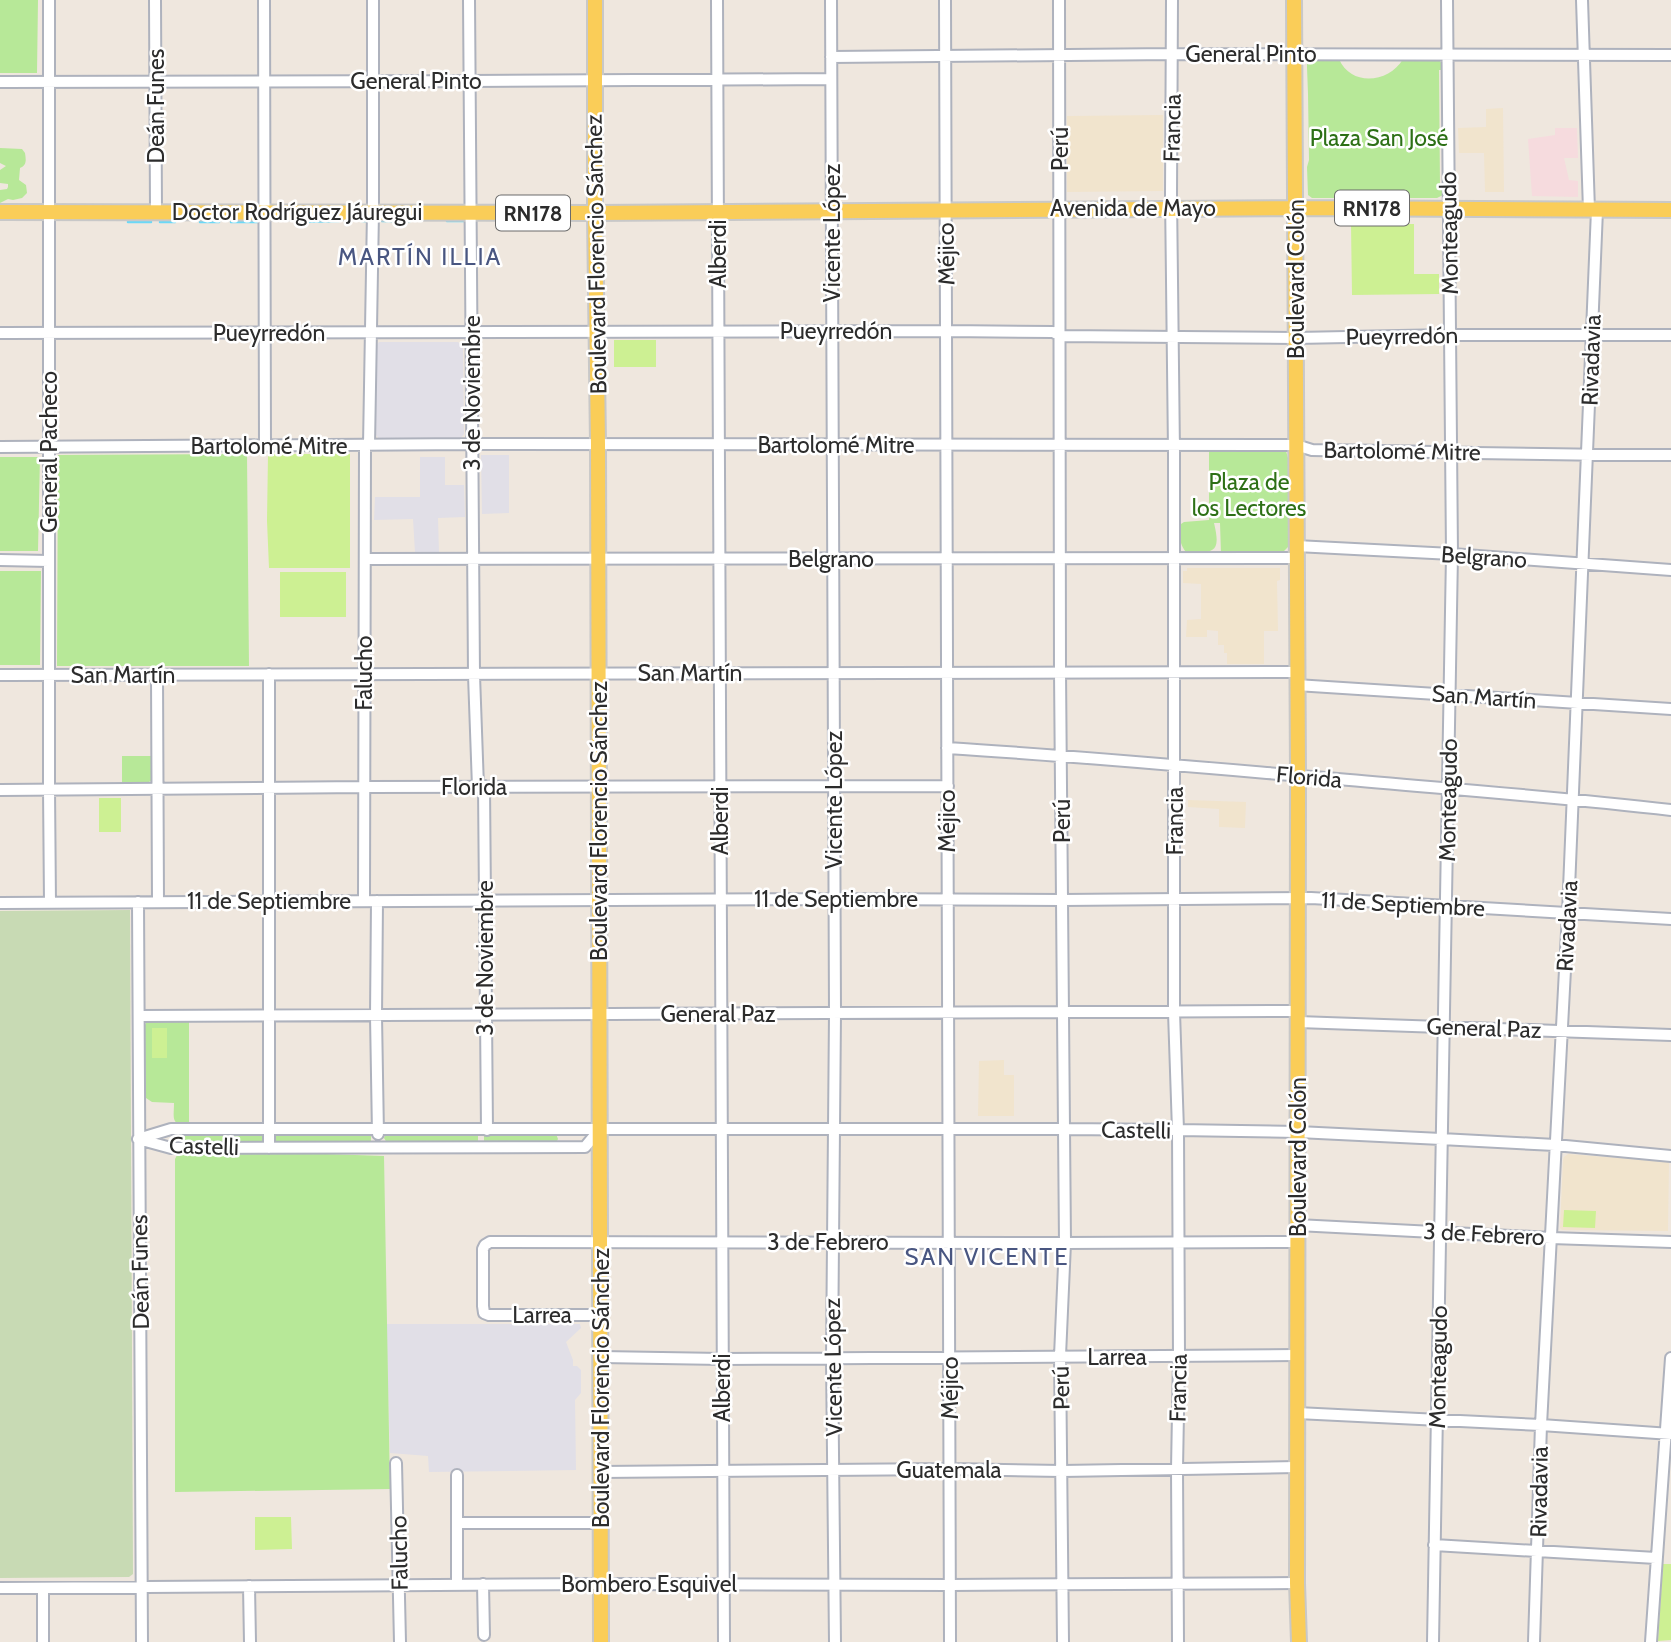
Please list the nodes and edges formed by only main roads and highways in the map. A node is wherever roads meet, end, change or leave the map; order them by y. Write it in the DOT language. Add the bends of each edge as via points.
graph roads {
  1 [pos="595,0"];
  2 [pos="1293,0"];
  3 [pos="1296,208"];
  4 [pos="1671,210"];
  5 [pos="0,212"];
  6 [pos="595,213"];
  7 [pos="601,1642"];
  8 [pos="1299,1642"];
  1 -- 6 [label="main road, Boulevard Florencio Sánchez"];
  2 -- 3 [label="main road, Boulevard Colón"];
  3 -- 4 [label="main road, Avenida de Mayo / RN178"];
  3 -- 6 [label="main road, Avenida de Mayo / RN178"];
  3 -- 8 [label="main road, Boulevard Colón"];
  5 -- 6 [label="main road, Doctor Rodríguez Jáuregui / RN178"];
  6 -- 7 [label="main road, Boulevard Florencio Sánchez"];
}
